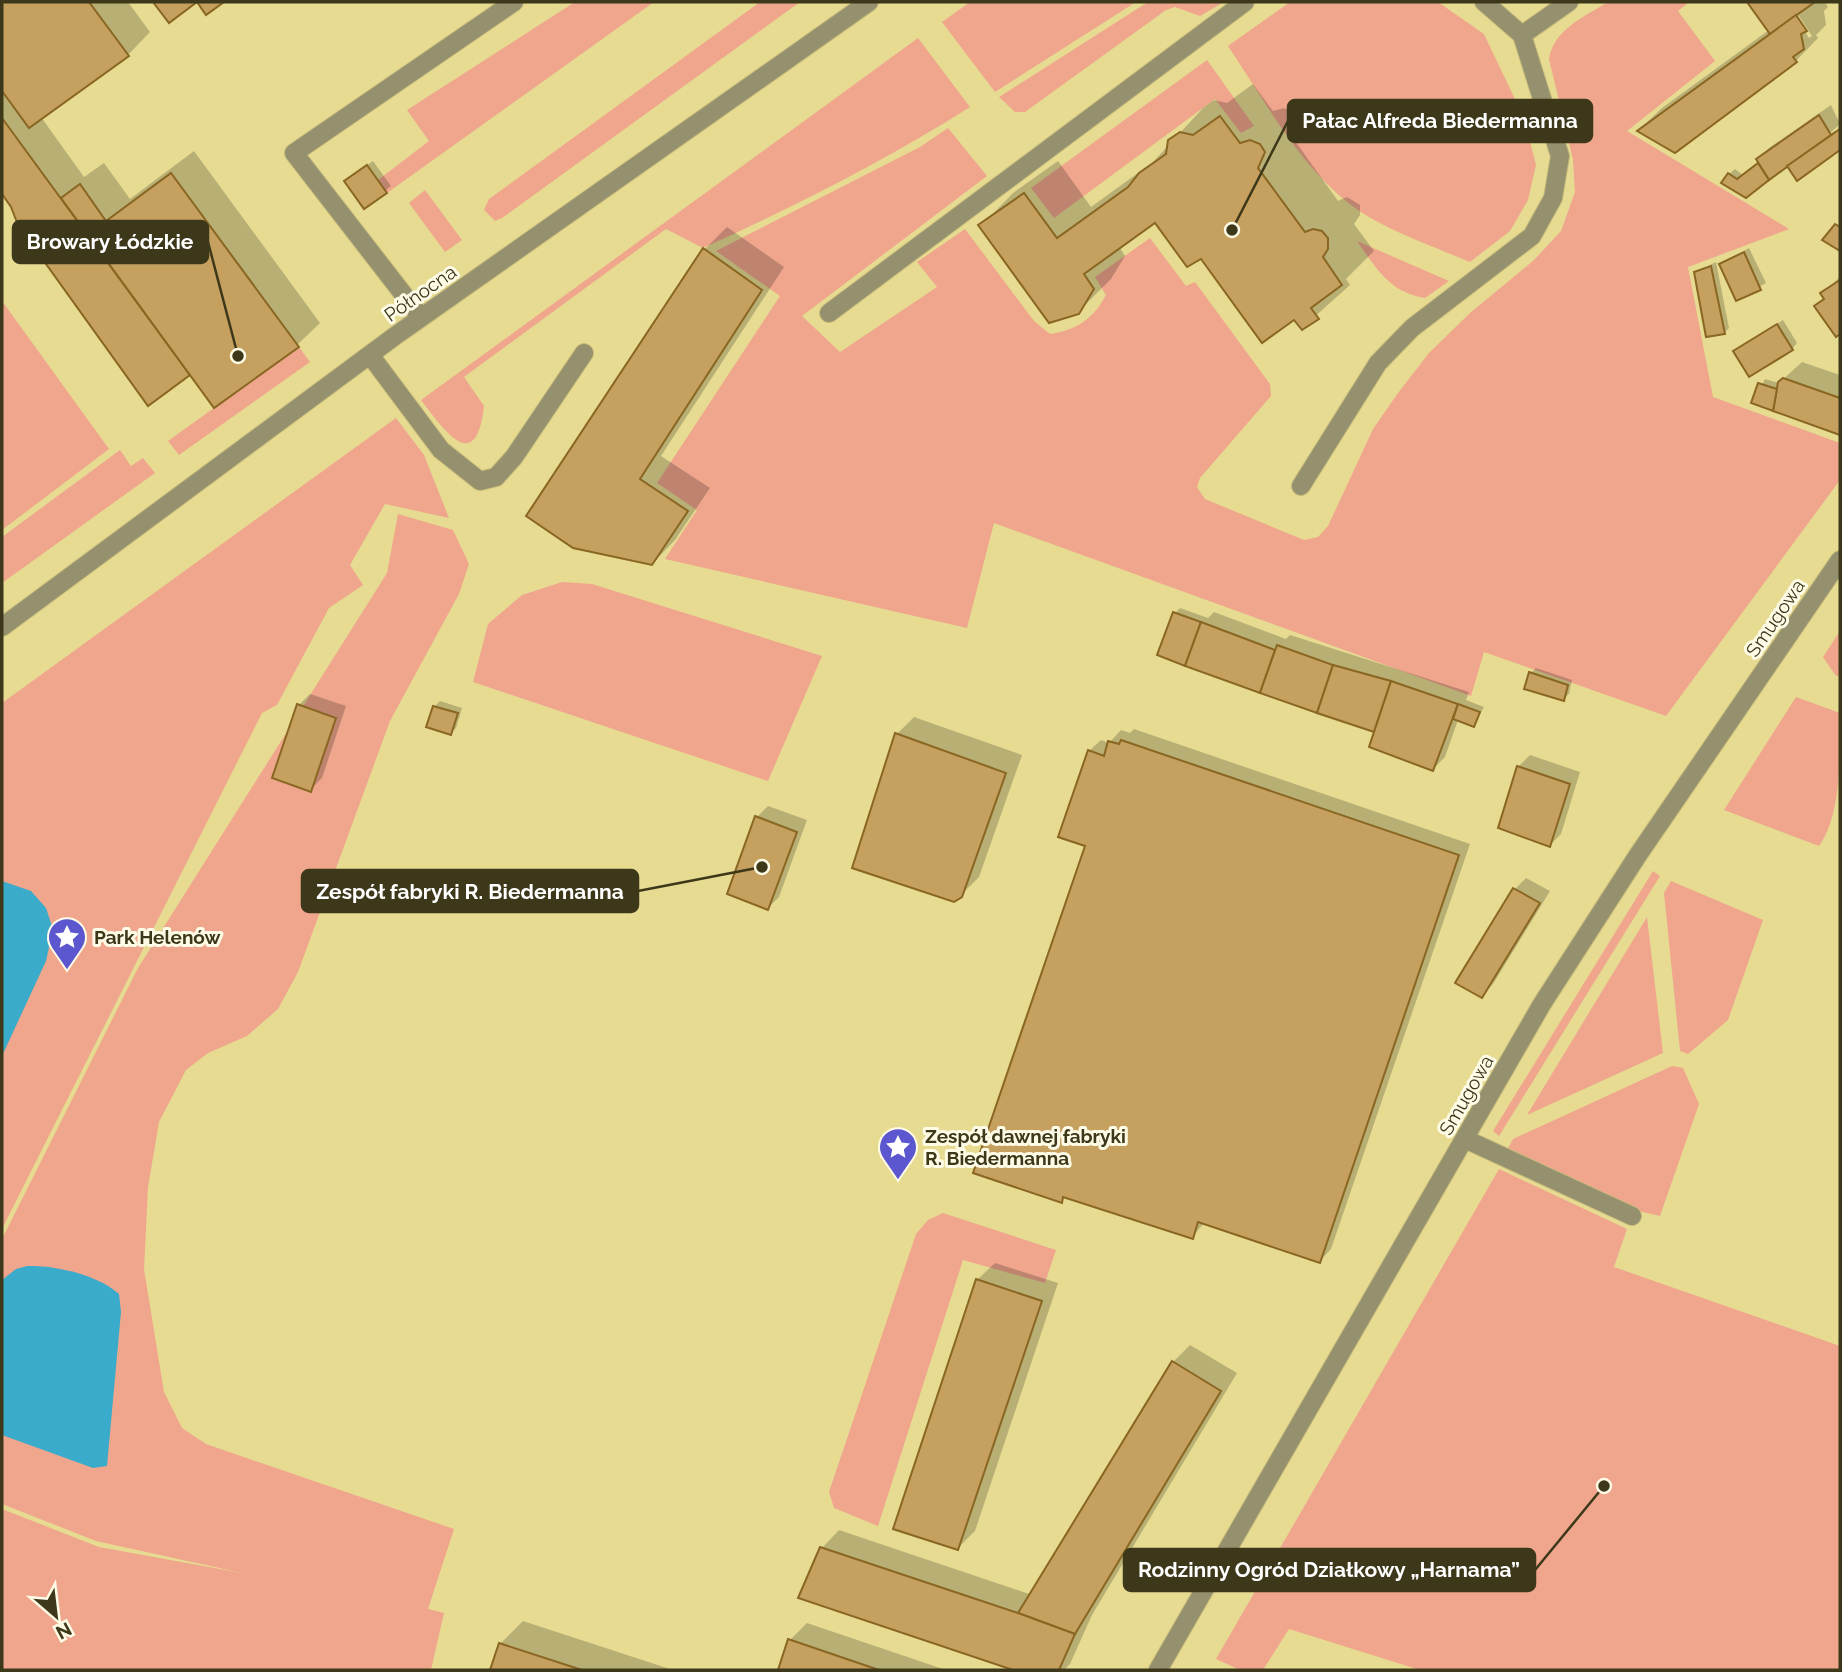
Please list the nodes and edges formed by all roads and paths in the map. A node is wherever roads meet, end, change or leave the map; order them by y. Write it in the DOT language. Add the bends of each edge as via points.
graph roads {
  1 [pos="514,2"];
  2 [pos="869,2"];
  3 [pos="1245,2"];
  4 [pos="1484,2"];
  5 [pos="1569,2"];
  6 [pos="1522,35"];
  7 [pos="828,313"];
  8 [pos="422,317"];
  9 [pos="584,354"];
  10 [pos="370,355"];
  11 [pos="1301,486"];
  12 [pos="1840,560"];
  13 [pos="2,626"];
  14 [pos="1465,1139"];
  15 [pos="1632,1216"];
  16 [pos="1158,1670"];
  1 -- 8 [label="street" via="294,153"];
  2 -- 8 [label="street, Północna"];
  3 -- 7 [label="street"];
  4 -- 6 [label="street"];
  5 -- 6 [label="street"];
  6 -- 11 [label="street" via="1560,156 1553,198 1532,236 1412,328 1378,363"];
  8 -- 10 [label="street, Północna"];
  9 -- 10 [label="street" via="514,457 496,477 480,481 441,450"];
  10 -- 13 [label="street, Północna"];
  12 -- 14 [label="street, Smugowa" via="1605,905"];
  14 -- 15 [label="street"];
  14 -- 16 [label="street, Smugowa"];
}
